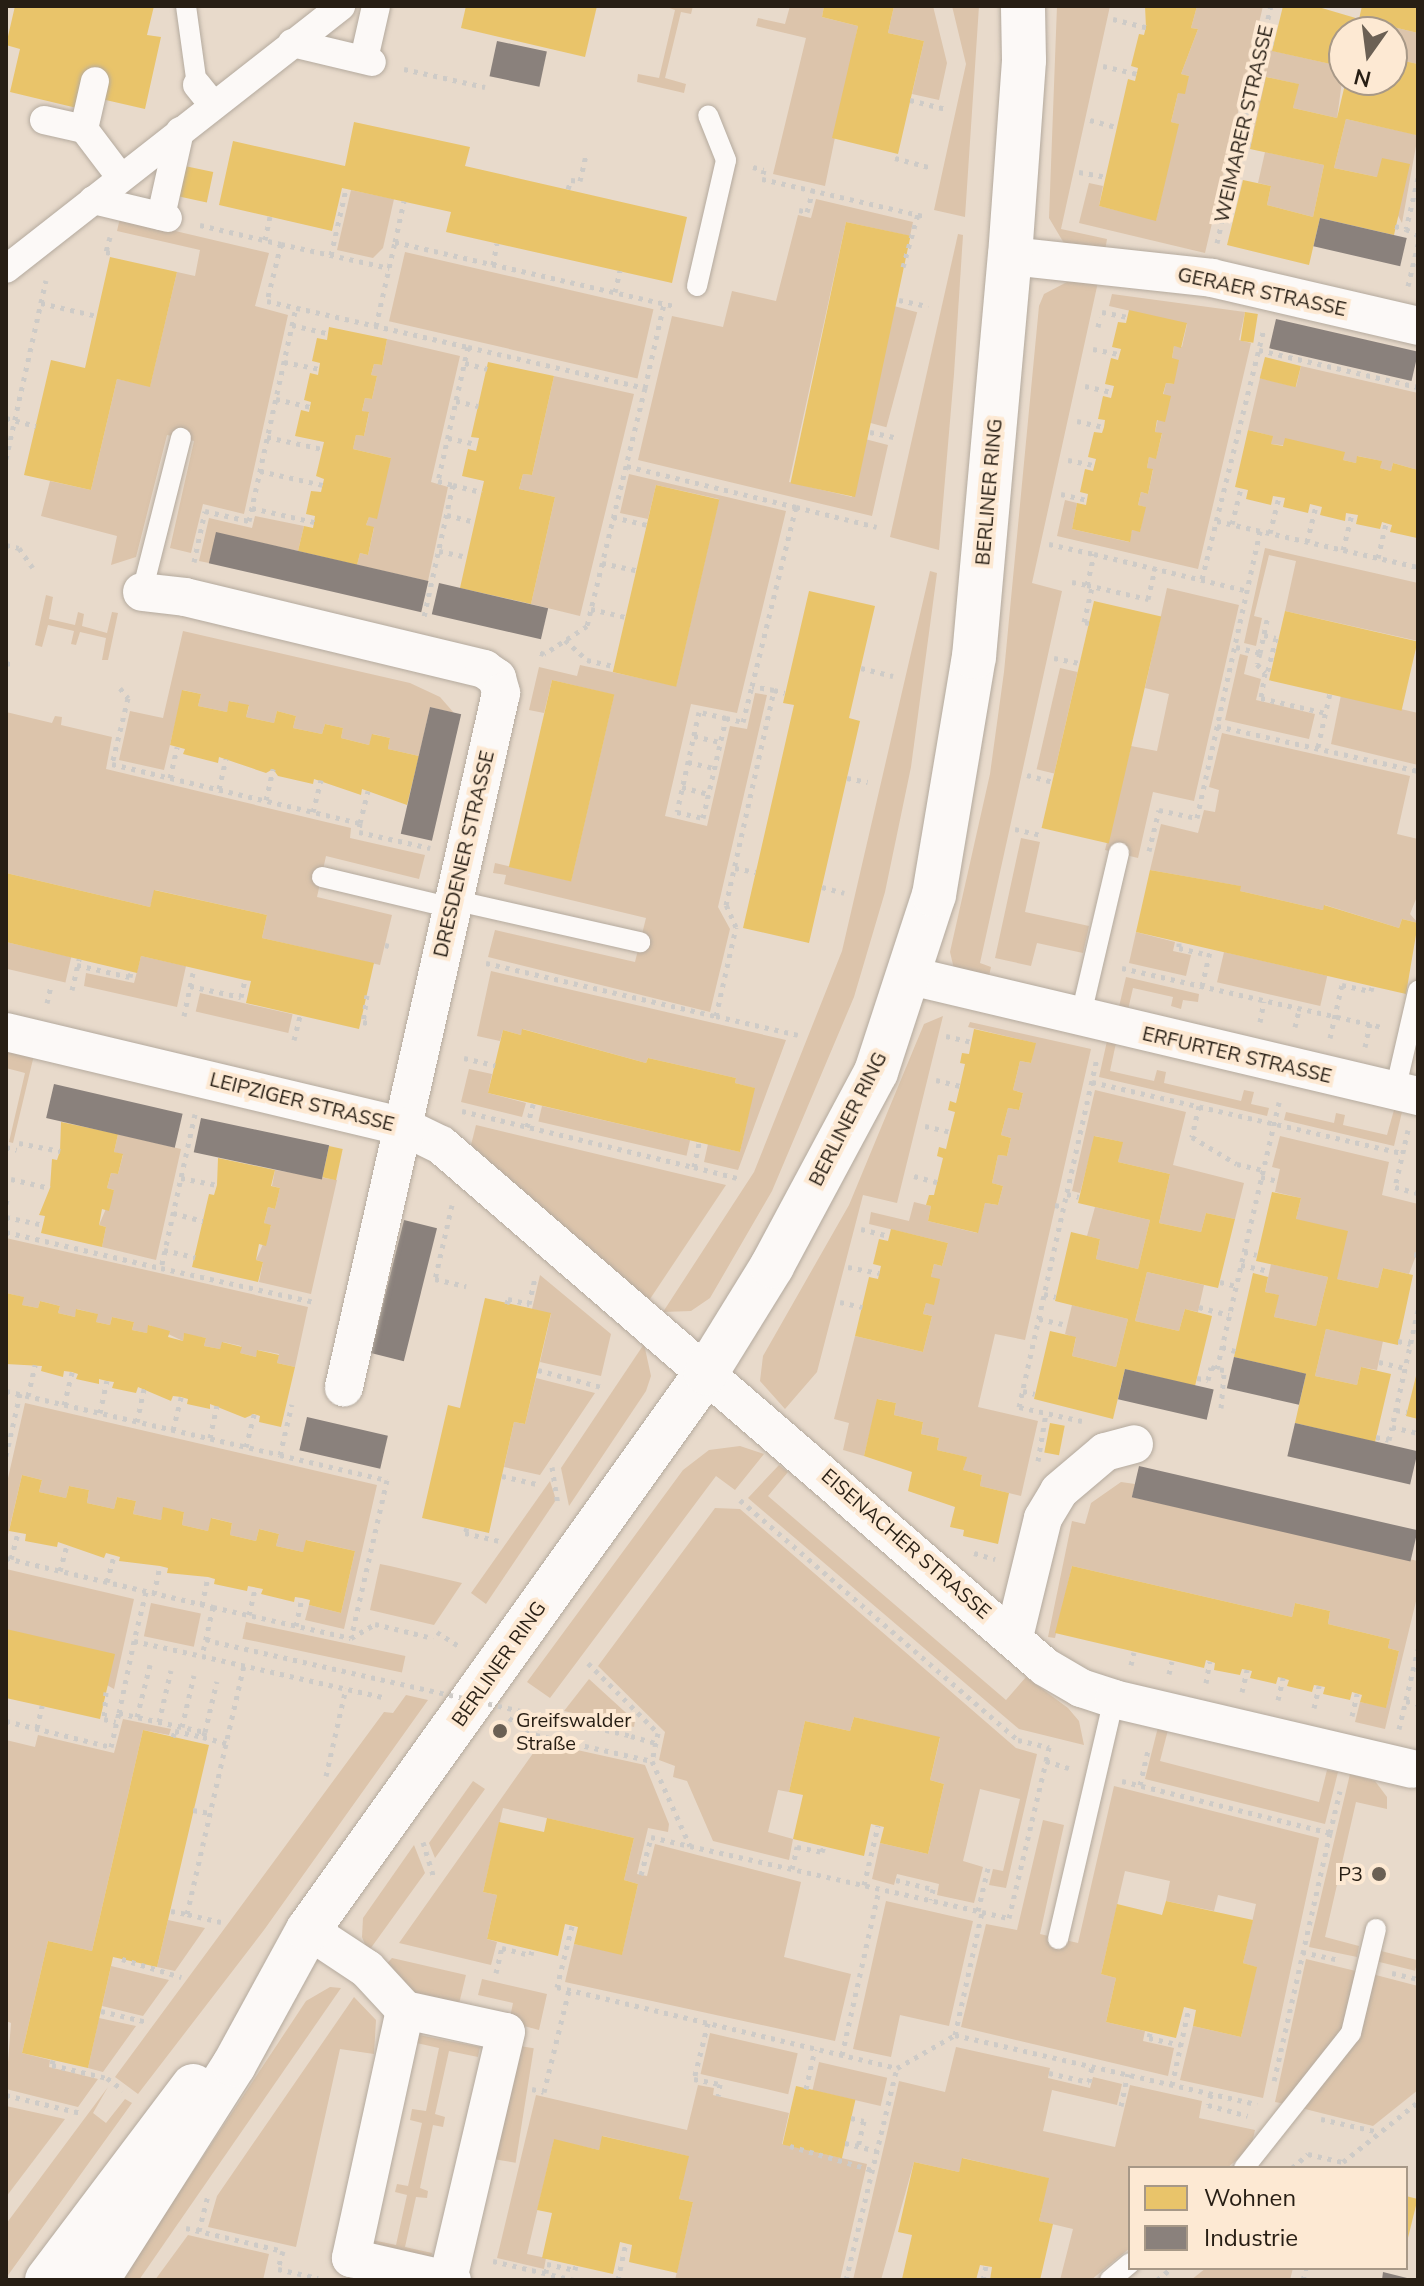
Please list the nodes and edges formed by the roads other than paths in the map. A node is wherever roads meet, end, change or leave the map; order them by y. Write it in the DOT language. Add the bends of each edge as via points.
graph roads {
  1 [pos="186,6"];
  2 [pos="341,6"];
  3 [pos="376,6"];
  4 [pos="1023,6"];
  5 [pos="292,43"];
  6 [pos="95,81"];
  7 [pos="205,95"];
  8 [pos="708,115"];
  9 [pos="44,120"];
  10 [pos="84,129"];
  11 [pos="180,131"];
  12 [pos="112,200"];
  13 [pos="1010,256"];
  14 [pos="6,269"];
  15 [pos="697,286"];
  16 [pos="1418,326"];
  17 [pos="181,438"];
  18 [pos="142,592"];
  19 [pos="1119,853"];
  20 [pos="322,877"];
  21 [pos="452,904"];
  22 [pos="640,942"];
  23 [pos="911,976"];
  24 [pos="1418,991"];
  25 [pos="1080,1019"];
  26 [pos="6,1032"];
  27 [pos="1406,1093"];
  28 [pos="402,1126"];
  29 [pos="706,1373"];
  30 [pos="344,1387"];
  31 [pos="1134,1444"];
  32 [pos="1014,1637"];
  33 [pos="1114,1699"];
  34 [pos="1401,1767"];
  35 [pos="1376,1929"];
  36 [pos="308,1930"];
  37 [pos="1058,1939"];
  38 [pos="275,1984"];
  39 [pos="405,2010"];
  40 [pos="140,2155"];
  41 [pos="1246,2166"];
  42 [pos="1128,2265"];
  43 [pos="47,2280"];
  44 [pos="75,2280"];
  45 [pos="97,2280"];
  46 [pos="449,2280"];
  47 [pos="1110,2280"];
  1 -- 7 [label="lane"];
  2 -- 5 [label="street"];
  3 -- 5 [label="street" via="368,60"];
  4 -- 13 [label="street, BERLINER RING"];
  5 -- 7 [label="street"];
  6 -- 10 [label="street"];
  7 -- 11 [label="street"];
  8 -- 15 [label="lane" via="726,160"];
  9 -- 10 [label="street"];
  10 -- 12 [label="street"];
  11 -- 12 [label="street"];
  11 -- 12 [label="street" via="164,217"];
  12 -- 14 [label="street"];
  13 -- 16 [label="street, GERAER STRASSE" via="1212,278"];
  13 -- 23 [label="street, BERLINER RING" via="974,657 954,793"];
  17 -- 18 [label="lane"];
  18 -- 21 [label="street, DRESDENER STRASSE" via="185,597 415,652 484,669 497,678 501,693"];
  19 -- 25 [label="lane"];
  20 -- 21 [label="lane"];
  21 -- 22 [label="lane"];
  21 -- 28 [label="street, DRESDENER STRASSE"];
  23 -- 25 [label="street, ERFURTER STRASSE"];
  23 -- 29 [label="street, BERLINER RING" via="876,1072 772,1266"];
  24 -- 27 [label="lane, ERFURTER STRASSE"];
  25 -- 27 [label="street, ERFURTER STRASSE"];
  26 -- 28 [label="street, LEIPZIGER STRASSE"];
  28 -- 29 [label="street, LEIPZIGER STRASSE" via="451,1152"];
  28 -- 30 [label="street, DRESDENER STRASSE"];
  29 -- 32 [label="street, EISENACHER STRASSE"];
  29 -- 36 [label="street, BERLINER RING"];
  31 -- 32 [label="street" via="1105,1452 1059,1491 1043,1518"];
  32 -- 33 [label="street, EISENACHER STRASSE" via="1045,1667"];
  33 -- 34 [label="street, EISENACHER STRASSE"];
  33 -- 37 [label="lane"];
  35 -- 41 [label="lane" via="1351,2033"];
  36 -- 38 [label="street, BERLINER RING"];
  36 -- 39 [label="street" via="367,1969"];
  38 -- 40 [label="street, BERLINER RING"];
  38 -- 45 [label="street, BERLINER RING" via="234,2065"];
  39 -- 46 [label="street" via="351,2258"];
  39 -- 46 [label="street" via="506,2032"];
  40 -- 43 [label="street, BERLINER RING"];
  40 -- 44 [label="street, BERLINER RING" via="109,2225"];
  42 -- 47 [label="lane"];
}
